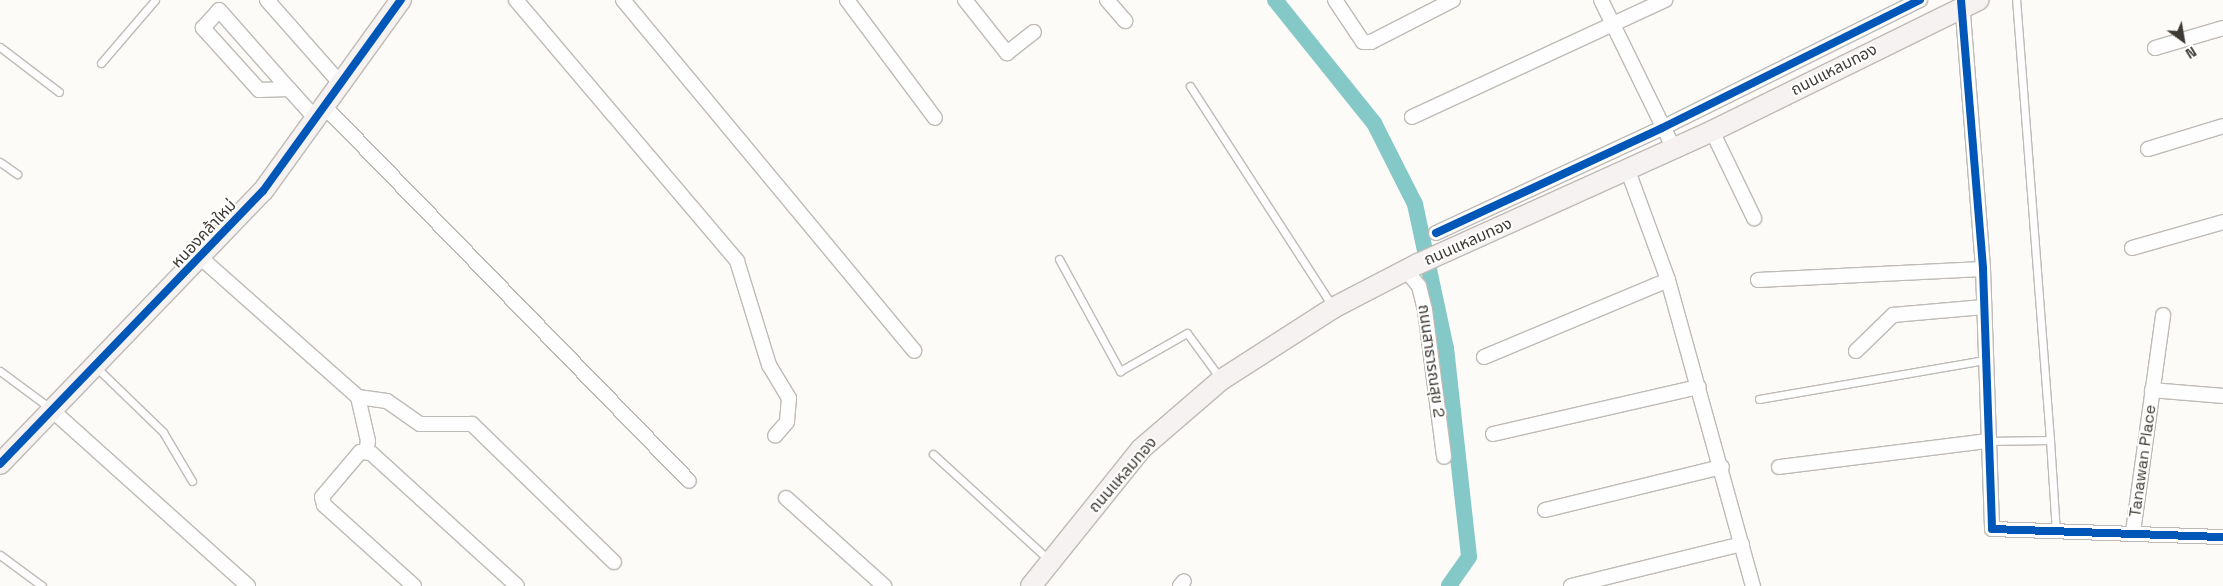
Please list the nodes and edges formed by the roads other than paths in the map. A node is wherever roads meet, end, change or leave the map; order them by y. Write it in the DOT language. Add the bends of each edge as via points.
graph roads {
  1 [pos="155,0"];
  2 [pos="267,0"];
  3 [pos="401,0"];
  4 [pos="516,0"];
  5 [pos="623,0"];
  6 [pos="847,0"];
  7 [pos="965,0"];
  8 [pos="1107,0"];
  9 [pos="1336,0"];
  10 [pos="1453,0"];
  11 [pos="1601,0"];
  12 [pos="1665,0"];
  13 [pos="1920,0"];
  14 [pos="2016,0"];
  15 [pos="1968,2"];
  16 [pos="1125,21"];
  17 [pos="1612,24"];
  18 [pos="2223,28"];
  19 [pos="1034,32"];
  20 [pos="0,47"];
  21 [pos="2155,48"];
  22 [pos="101,63"];
  23 [pos="342,85"];
  24 [pos="1190,86"];
  25 [pos="289,89"];
  26 [pos="59,92"];
  27 [pos="321,114"];
  28 [pos="1412,117"];
  29 [pos="935,118"];
  30 [pos="2223,126"];
  31 [pos="1662,128"];
  32 [pos="1712,131"];
  33 [pos="1674,149"];
  34 [pos="2148,149"];
  35 [pos="0,162"];
  36 [pos="1628,171"];
  37 [pos="17,174"];
  38 [pos="1754,218"];
  39 [pos="2223,222"];
  40 [pos="1436,233"];
  41 [pos="2132,248"];
  42 [pos="201,258"];
  43 [pos="1059,260"];
  44 [pos="1412,267"];
  45 [pos="1983,269"];
  46 [pos="1668,280"];
  47 [pos="1758,280"];
  48 [pos="1333,308"];
  49 [pos="1984,308"];
  50 [pos="2163,316"];
  51 [pos="914,351"];
  52 [pos="1856,351"];
  53 [pos="1484,357"];
  54 [pos="1985,360"];
  55 [pos="96,367"];
  56 [pos="0,371"];
  57 [pos="1221,380"];
  58 [pos="1699,387"];
  59 [pos="2152,390"];
  60 [pos="2223,396"];
  61 [pos="358,397"];
  62 [pos="1759,399"];
  63 [pos="53,411"];
  64 [pos="1493,434"];
  65 [pos="775,436"];
  66 [pos="2050,440"];
  67 [pos="1987,441"];
  68 [pos="366,451"];
  69 [pos="933,454"];
  70 [pos="1444,457"];
  71 [pos="0,464"];
  72 [pos="1779,467"];
  73 [pos="1722,468"];
  74 [pos="192,481"];
  75 [pos="689,481"];
  76 [pos="786,498"];
  77 [pos="1545,510"];
  78 [pos="2133,532"];
  79 [pos="2056,533"];
  80 [pos="2223,537"];
  81 [pos="1742,544"];
  82 [pos="0,555"];
  83 [pos="1051,561"];
  84 [pos="614,562"];
  85 [pos="42,586"];
  86 [pos="248,586"];
  87 [pos="414,586"];
  88 [pos="517,586"];
  89 [pos="884,586"];
  90 [pos="1031,586"];
  91 [pos="1571,586"];
  92 [pos="1753,586"];
  1 -- 22 [label="lane"];
  2 -- 23 [label="street"];
  3 -- 23 [label="main road, หนองคล้าใหม่"];
  4 -- 65 [label="street" via="737,261 769,365 789,398 787,422"];
  5 -- 51 [label="street"];
  6 -- 29 [label="street"];
  7 -- 19 [label="street" via="1007,53"];
  8 -- 16 [label="street"];
  9 -- 10 [label="street" via="1363,42 1371,42"];
  11 -- 17 [label="street"];
  12 -- 17 [label="street"];
  13 -- 31 [label="street"];
  14 -- 66 [label="lane"];
  15 -- 32 [label="main road, ถนนแหลมทอง"];
  15 -- 45 [label="street"];
  17 -- 28 [label="street"];
  17 -- 31 [label="street"];
  18 -- 21 [label="street"];
  20 -- 26 [label="lane"];
  23 -- 27 [label="main road, หนองคล้าใหม่"];
  24 -- 48 [label="lane"];
  25 -- 25 [label="street" via="258,90 203,28 219,10"];
  25 -- 27 [label="street"];
  27 -- 42 [label="main road, หนองคล้าใหม่" via="263,191"];
  27 -- 75 [label="street"];
  30 -- 34 [label="street"];
  31 -- 33 [label="street"];
  31 -- 40 [label="street"];
  32 -- 33 [label="main road, ถนนแหลมทอง"];
  32 -- 38 [label="street"];
  33 -- 36 [label="main road, ถนนแหลมทอง"];
  35 -- 37 [label="lane"];
  36 -- 44 [label="main road, ถนนแหลมทอง"];
  36 -- 46 [label="street"];
  39 -- 41 [label="street"];
  42 -- 55 [label="main road, หนองคล้าใหม่"];
  42 -- 61 [label="street"];
  43 -- 57 [label="lane" via="1120,371 1187,333"];
  44 -- 48 [label="main road, ถนนแหลมทอง"];
  44 -- 70 [label="street, ถนนสาธารณสุข 2" via="1425,310"];
  45 -- 47 [label="street"];
  45 -- 49 [label="street"];
  46 -- 53 [label="street"];
  46 -- 58 [label="street"];
  48 -- 57 [label="main road, ถนนแหลมทอง"];
  49 -- 52 [label="street" via="1893,314"];
  49 -- 54 [label="street"];
  50 -- 59 [label="street, Tanawan Place"];
  54 -- 62 [label="lane"];
  54 -- 67 [label="street"];
  55 -- 63 [label="main road, หนองคล้าใหม่"];
  55 -- 74 [label="lane" via="163,432"];
  56 -- 63 [label="lane"];
  57 -- 83 [label="main road, ถนนแหลมทอง" via="1141,449"];
  58 -- 64 [label="street"];
  58 -- 73 [label="street"];
  59 -- 60 [label="street, Tanawan Place"];
  59 -- 78 [label="street, Tanawan Place"];
  61 -- 68 [label="street" via="368,441"];
  61 -- 84 [label="street" via="387,402 420,424 472,424"];
  63 -- 71 [label="main road, หนองคล้าใหม่"];
  63 -- 86 [label="street"];
  66 -- 67 [label="lane"];
  66 -- 79 [label="lane"];
  67 -- 72 [label="street"];
  67 -- 79 [label="street" via="1992,529"];
  68 -- 87 [label="street" via="360,452 322,497 324,505"];
  68 -- 88 [label="street"];
  69 -- 83 [label="lane"];
  73 -- 77 [label="street"];
  73 -- 81 [label="street"];
  76 -- 89 [label="street"];
  78 -- 79 [label="street"];
  78 -- 80 [label="street"];
  81 -- 91 [label="street"];
  81 -- 92 [label="street"];
  82 -- 85 [label="lane"];
  83 -- 90 [label="main road, ถนนแหลมทอง"];
}
